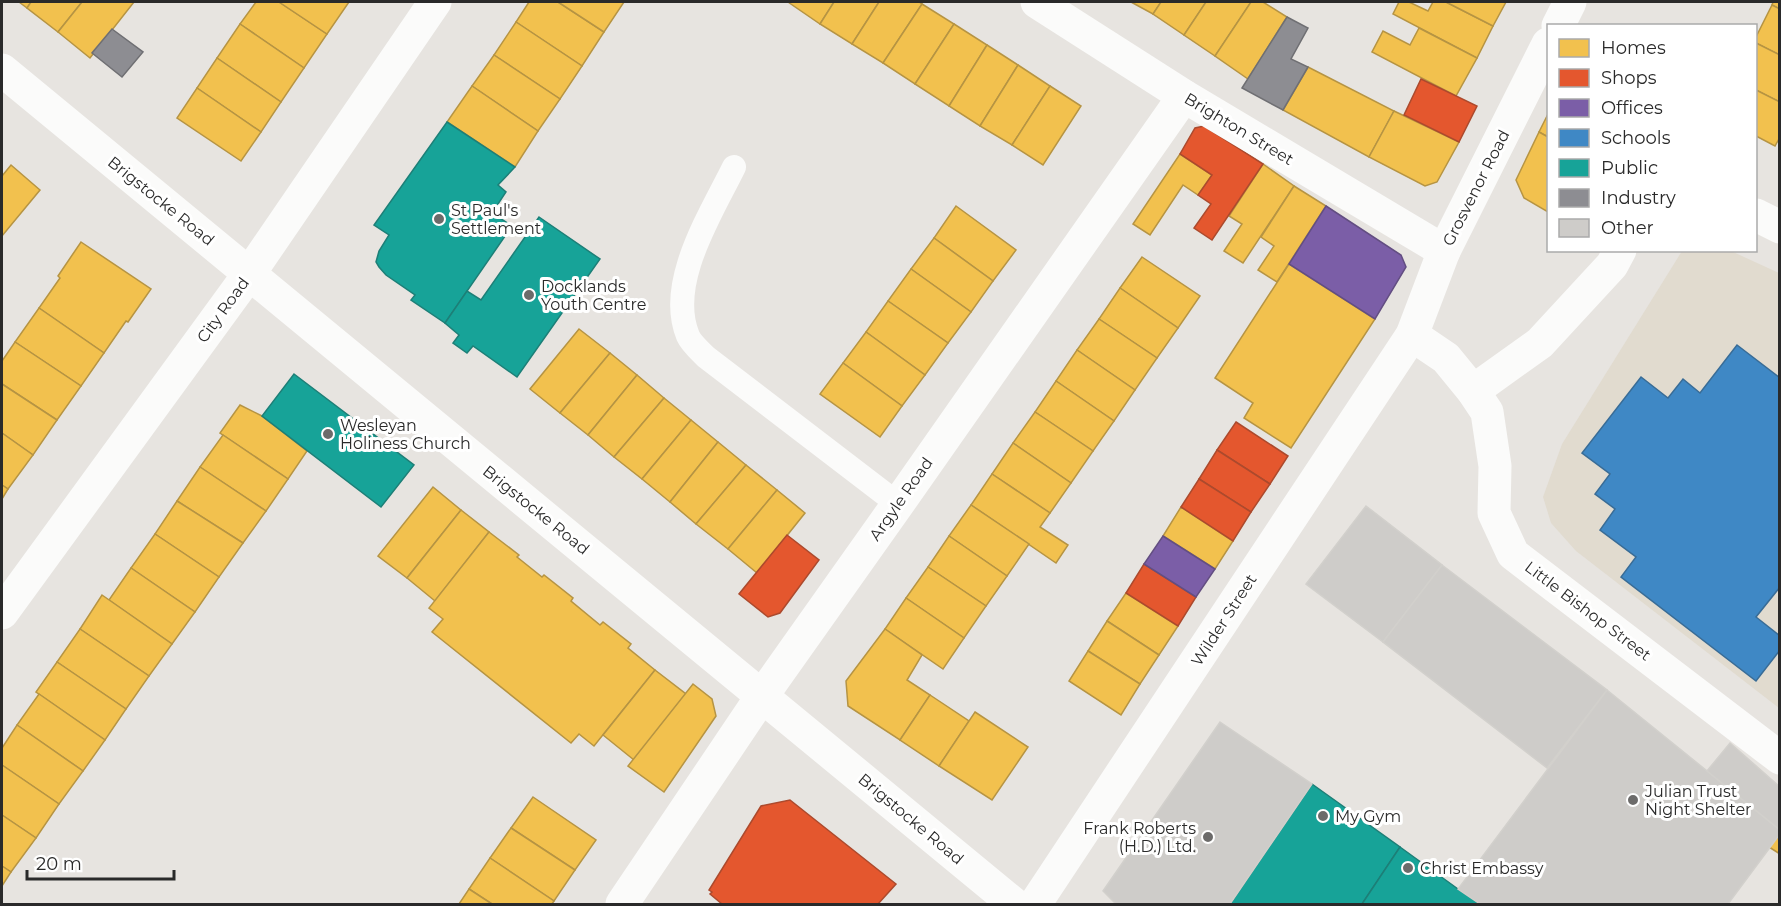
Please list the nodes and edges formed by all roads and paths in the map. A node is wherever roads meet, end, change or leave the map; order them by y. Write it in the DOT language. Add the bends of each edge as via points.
graph roads {
  1 [pos="435,2"];
  2 [pos="1037,2"];
  3 [pos="1570,2"];
  4 [pos="1559,24"];
  5 [pos="1547,46"];
  6 [pos="2,70"];
  7 [pos="1184,96"];
  8 [pos="734,167"];
  9 [pos="1757,216"];
  10 [pos="1779,227"];
  11 [pos="1444,251"];
  12 [pos="1619,252"];
  13 [pos="249,274"];
  14 [pos="1412,335"];
  15 [pos="1473,391"];
  16 [pos="898,504"];
  17 [pos="2,613"];
  18 [pos="762,696"];
  19 [pos="1779,758"];
  20 [pos="622,904"];
  21 [pos="1014,904"];
  22 [pos="1035,904"];
  1 -- 13 [label="street, City Road"];
  2 -- 7 [label="street, Brighton Street"];
  3 -- 4 [label="street"];
  5 -- 11 [label="street, Grosvenor Road"];
  6 -- 13 [label="street, Brigstocke Road"];
  7 -- 11 [label="street, Brighton Street"];
  7 -- 16 [label="street, Argyle Road"];
  8 -- 16 [label="lane" via="696,245 684,280 682,308 688,337 706,357"];
  9 -- 10 [label="street"];
  11 -- 14 [label="street, Grosvenor Road"];
  12 -- 15 [label="street" via="1612,265 1540,343"];
  13 -- 17 [label="street, City Road"];
  13 -- 18 [label="street, Brigstocke Road"];
  14 -- 15 [label="street, Little Bishop Street" via="1446,358"];
  14 -- 22 [label="street, Wilder Street"];
  15 -- 19 [label="street, Little Bishop Street" via="1487,412 1495,466 1494,513 1513,554"];
  16 -- 18 [label="street, Argyle Road"];
  18 -- 20 [label="street, Argyle Road"];
  18 -- 21 [label="street, Brigstocke Road"];
}
